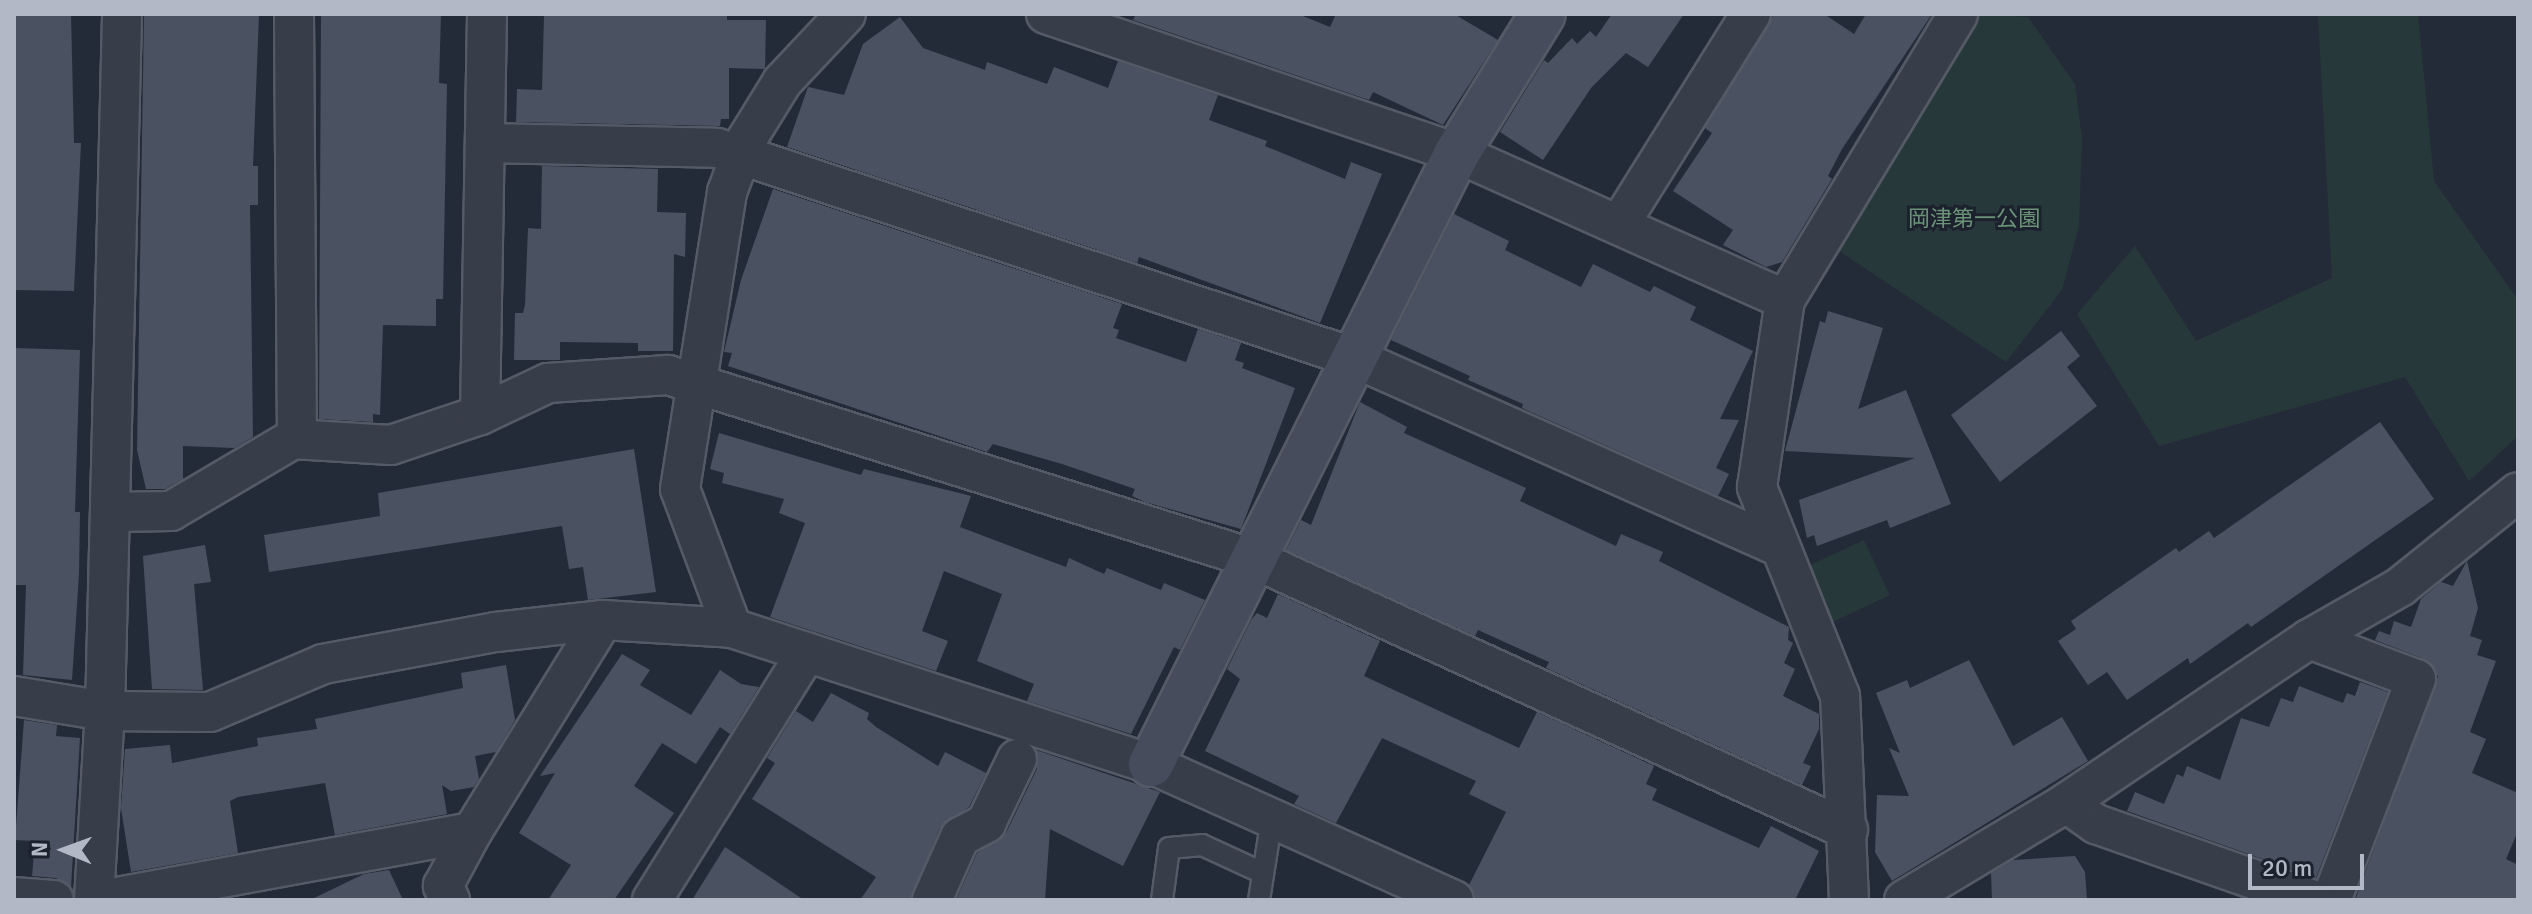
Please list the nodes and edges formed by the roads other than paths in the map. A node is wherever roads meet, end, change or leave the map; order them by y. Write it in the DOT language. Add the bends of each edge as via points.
graph roads {
  1 [pos="122,14"];
  2 [pos="294,14"];
  3 [pos="487,14"];
  4 [pos="846,14"];
  5 [pos="1046,14"];
  6 [pos="1543,14"];
  7 [pos="1751,14"];
  8 [pos="1958,14"];
  9 [pos="485,143"];
  10 [pos="1457,153"];
  11 [pos="741,155"];
  12 [pos="1619,225"];
  13 [pos="1785,300"];
  14 [pos="1355,358"];
  15 [pos="698,383"];
  16 [pos="480,415"];
  17 [pos="297,439"];
  18 [pos="2518,492"];
  19 [pos="110,512"];
  20 [pos="1779,547"];
  21 [pos="1254,559"];
  22 [pos="603,620"];
  23 [pos="732,628"];
  24 [pos="2309,639"];
  25 [pos="807,652"];
  26 [pos="14,696"];
  27 [pos="105,711"];
  28 [pos="1023,743"];
  29 [pos="1151,764"];
  30 [pos="2066,803"];
  31 [pos="1272,818"];
  32 [pos="1848,830"];
  33 [pos="472,832"];
  34 [pos="1263,873"];
  35 [pos="250,887"];
  36 [pos="14,897"];
  37 [pos="54,900"];
  38 [pos="94,900"];
  39 [pos="101,900"];
  40 [pos="450,900"];
  41 [pos="652,900"];
  42 [pos="932,900"];
  43 [pos="1162,900"];
  44 [pos="1259,900"];
  45 [pos="1454,900"];
  46 [pos="1849,900"];
  47 [pos="1904,900"];
  48 [pos="2313,900"];
  49 [pos="2331,900"];
  1 -- 19 [label="street"];
  2 -- 17 [label="street"];
  3 -- 9 [label="street"];
  4 -- 11 [label="street" via="782,82"];
  5 -- 10 [label="street"];
  6 -- 10 [label="street"];
  7 -- 12 [label="street"];
  8 -- 13 [label="street"];
  9 -- 11 [label="street" via="717,148"];
  9 -- 16 [label="street"];
  10 -- 12 [label="street"];
  10 -- 14 [label="street"];
  11 -- 14 [label="street"];
  11 -- 15 [label="street" via="727,192"];
  12 -- 13 [label="street"];
  13 -- 20 [label="street" via="1757,487"];
  14 -- 20 [label="street"];
  14 -- 21 [label="street"];
  15 -- 16 [label="street" via="668,375 548,383"];
  15 -- 21 [label="street"];
  15 -- 23 [label="street" via="680,489"];
  16 -- 17 [label="street" via="391,445"];
  17 -- 19 [label="street" via="171,511"];
  18 -- 24 [label="street" via="2400,587"];
  19 -- 27 [label="street"];
  20 -- 32 [label="street" via="1840,696"];
  21 -- 29 [label="street"];
  21 -- 32 [label="street"];
  22 -- 23 [label="street"];
  22 -- 27 [label="street" via="496,632 323,664 210,712"];
  22 -- 33 [label="street"];
  23 -- 25 [label="street"];
  24 -- 30 [label="street"];
  24 -- 49 [label="street" via="2416,679"];
  25 -- 28 [label="street"];
  25 -- 41 [label="street"];
  26 -- 27 [label="street"];
  27 -- 38 [label="street"];
  28 -- 29 [label="street"];
  28 -- 42 [label="street" via="986,823 960,837"];
  29 -- 31 [label="street"];
  30 -- 47 [label="street"];
  30 -- 48 [label="street" via="2096,824"];
  31 -- 34 [label="lane"];
  31 -- 45 [label="street"];
  32 -- 46 [label="street"];
  33 -- 35 [label="street"];
  33 -- 40 [label="street" via="443,886"];
  34 -- 43 [label="lane" via="1202,845 1169,848"];
  34 -- 44 [label="lane"];
  35 -- 39 [label="street"];
  36 -- 37 [label="street"];
}
